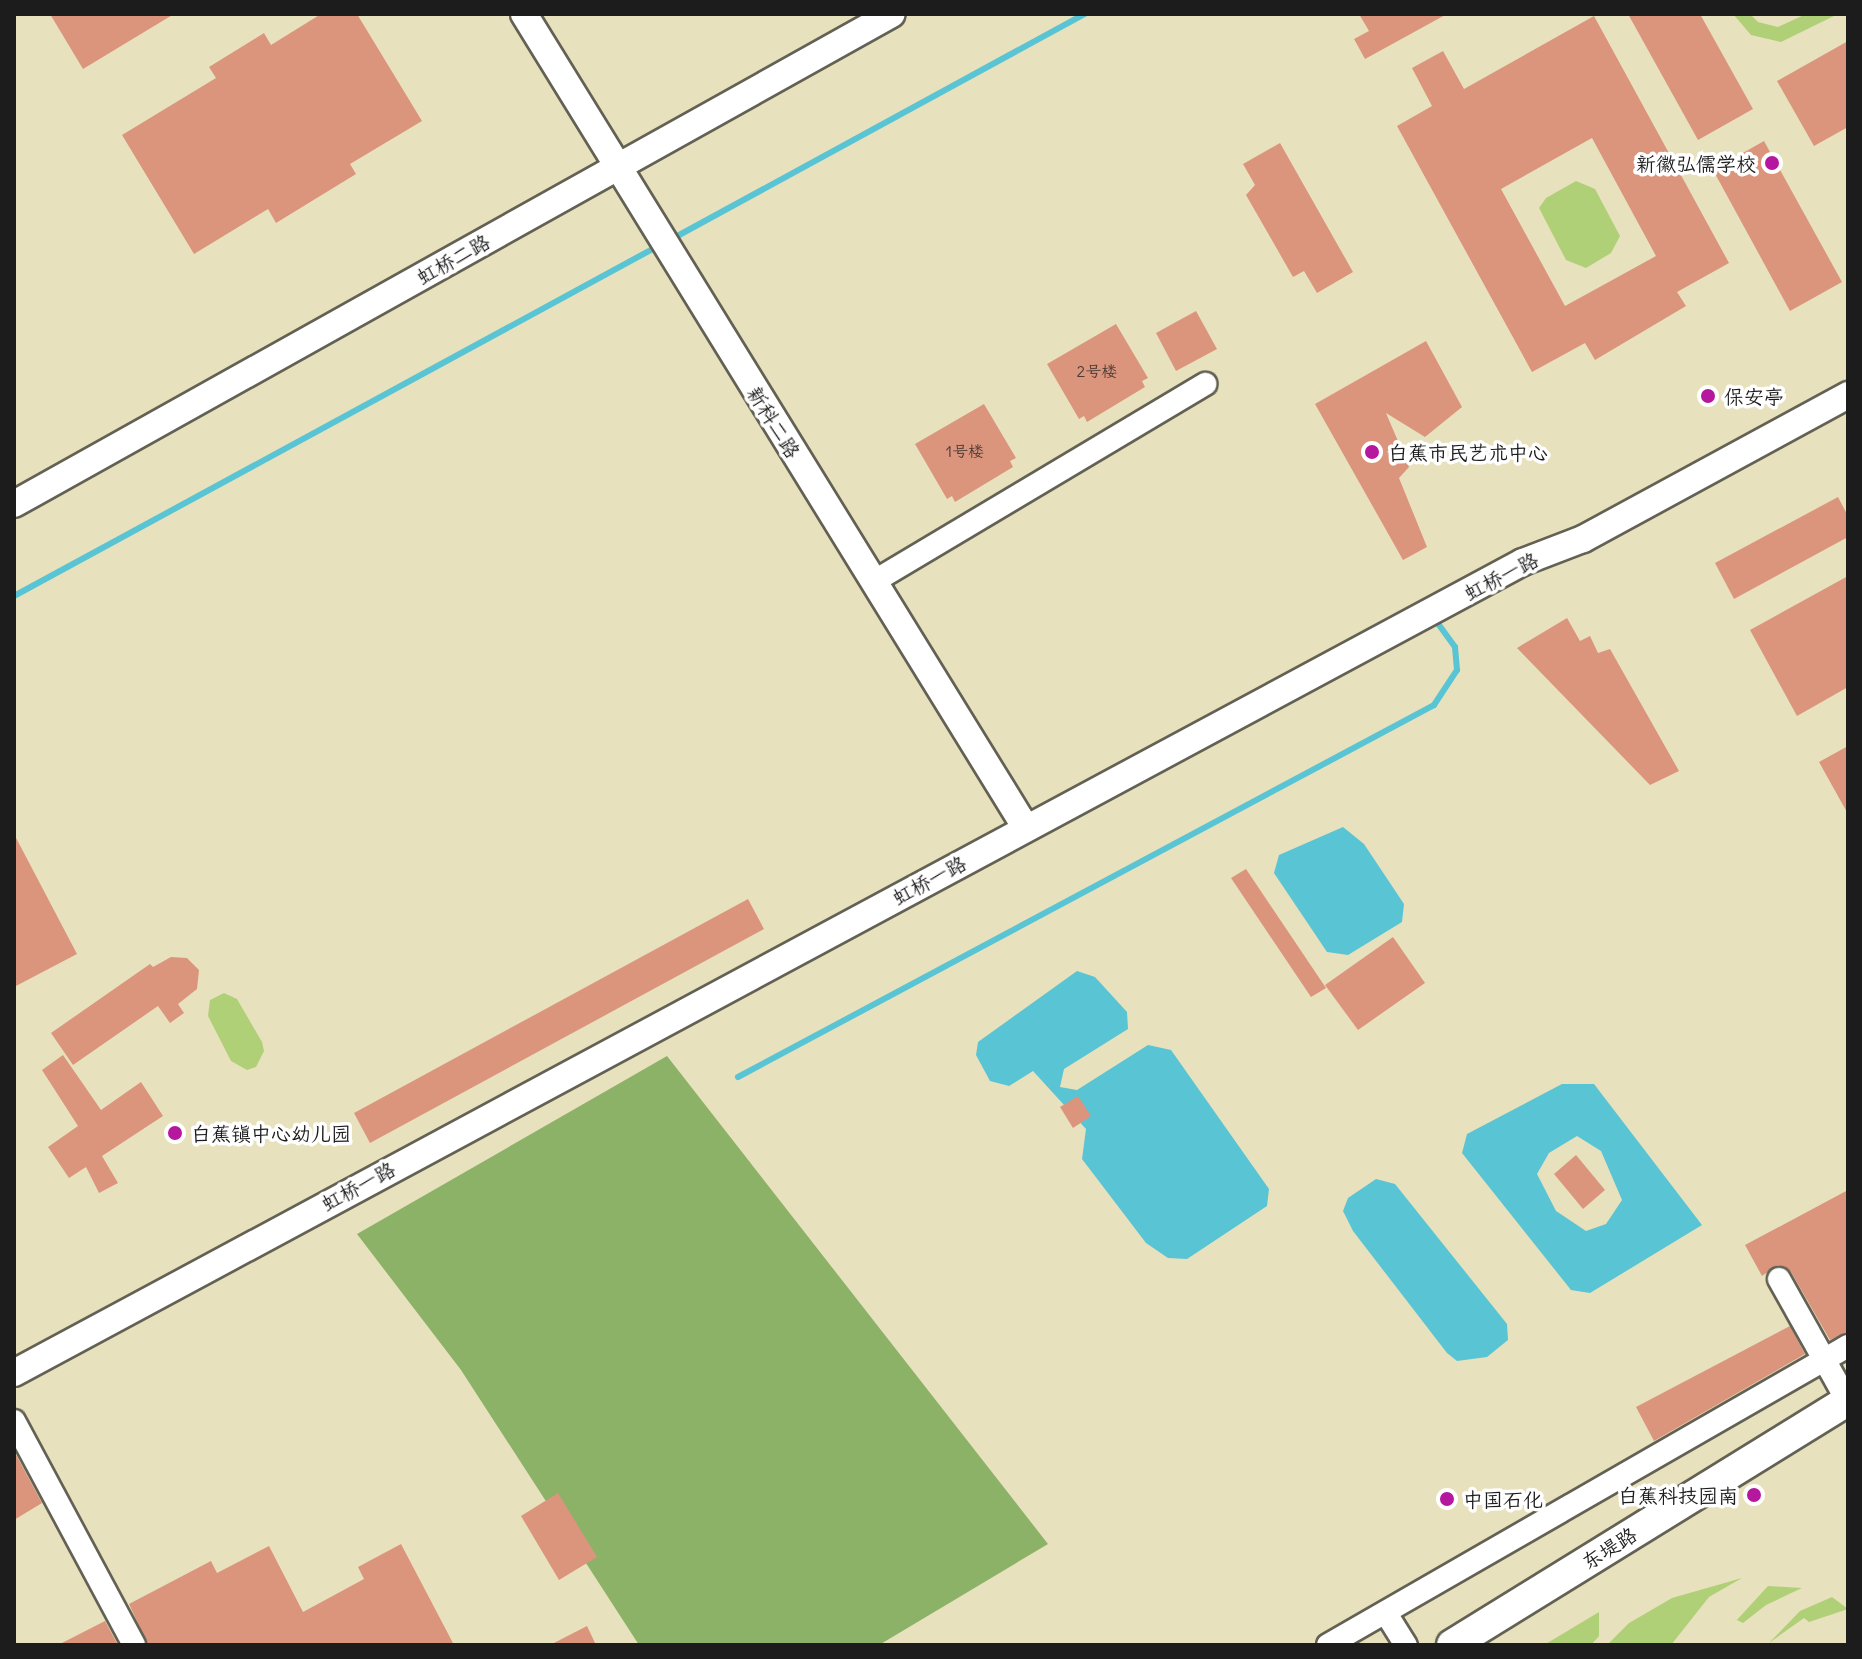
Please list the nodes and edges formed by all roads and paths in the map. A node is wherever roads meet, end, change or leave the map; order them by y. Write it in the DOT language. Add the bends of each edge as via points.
graph roads {
  1 [pos="524,14"];
  2 [pos="892,14"];
  3 [pos="618,167"];
  4 [pos="1205,384"];
  5 [pos="1848,395"];
  6 [pos="14,504"];
  7 [pos="873,582"];
  8 [pos="1026,828"];
  9 [pos="1779,1279"];
  10 [pos="1848,1346"];
  11 [pos="1824,1359"];
  12 [pos="14,1373"];
  13 [pos="1848,1400"];
  14 [pos="14,1421"];
  15 [pos="1387,1615"];
  16 [pos="134,1645"];
  17 [pos="1328,1645"];
  18 [pos="1406,1645"];
  19 [pos="1452,1645"];
  1 -- 3 [label="street, 新科二路"];
  2 -- 3 [label="street, 虹桥二路"];
  3 -- 6 [label="street, 虹桥二路"];
  3 -- 7 [label="street, 新科二路"];
  4 -- 7 [label="street"];
  5 -- 8 [label="street, 虹桥一路"];
  7 -- 8 [label="street, 新科二路"];
  8 -- 12 [label="street, 虹桥一路"];
  9 -- 11 [label="street"];
  10 -- 11 [label="street"];
  11 -- 13 [label="street"];
  11 -- 15 [label="street" via="1640,1462"];
  13 -- 19 [label="main road, 东堤路"];
  14 -- 16 [label="street"];
  15 -- 17 [label="street"];
  15 -- 18 [label="street"];
}
